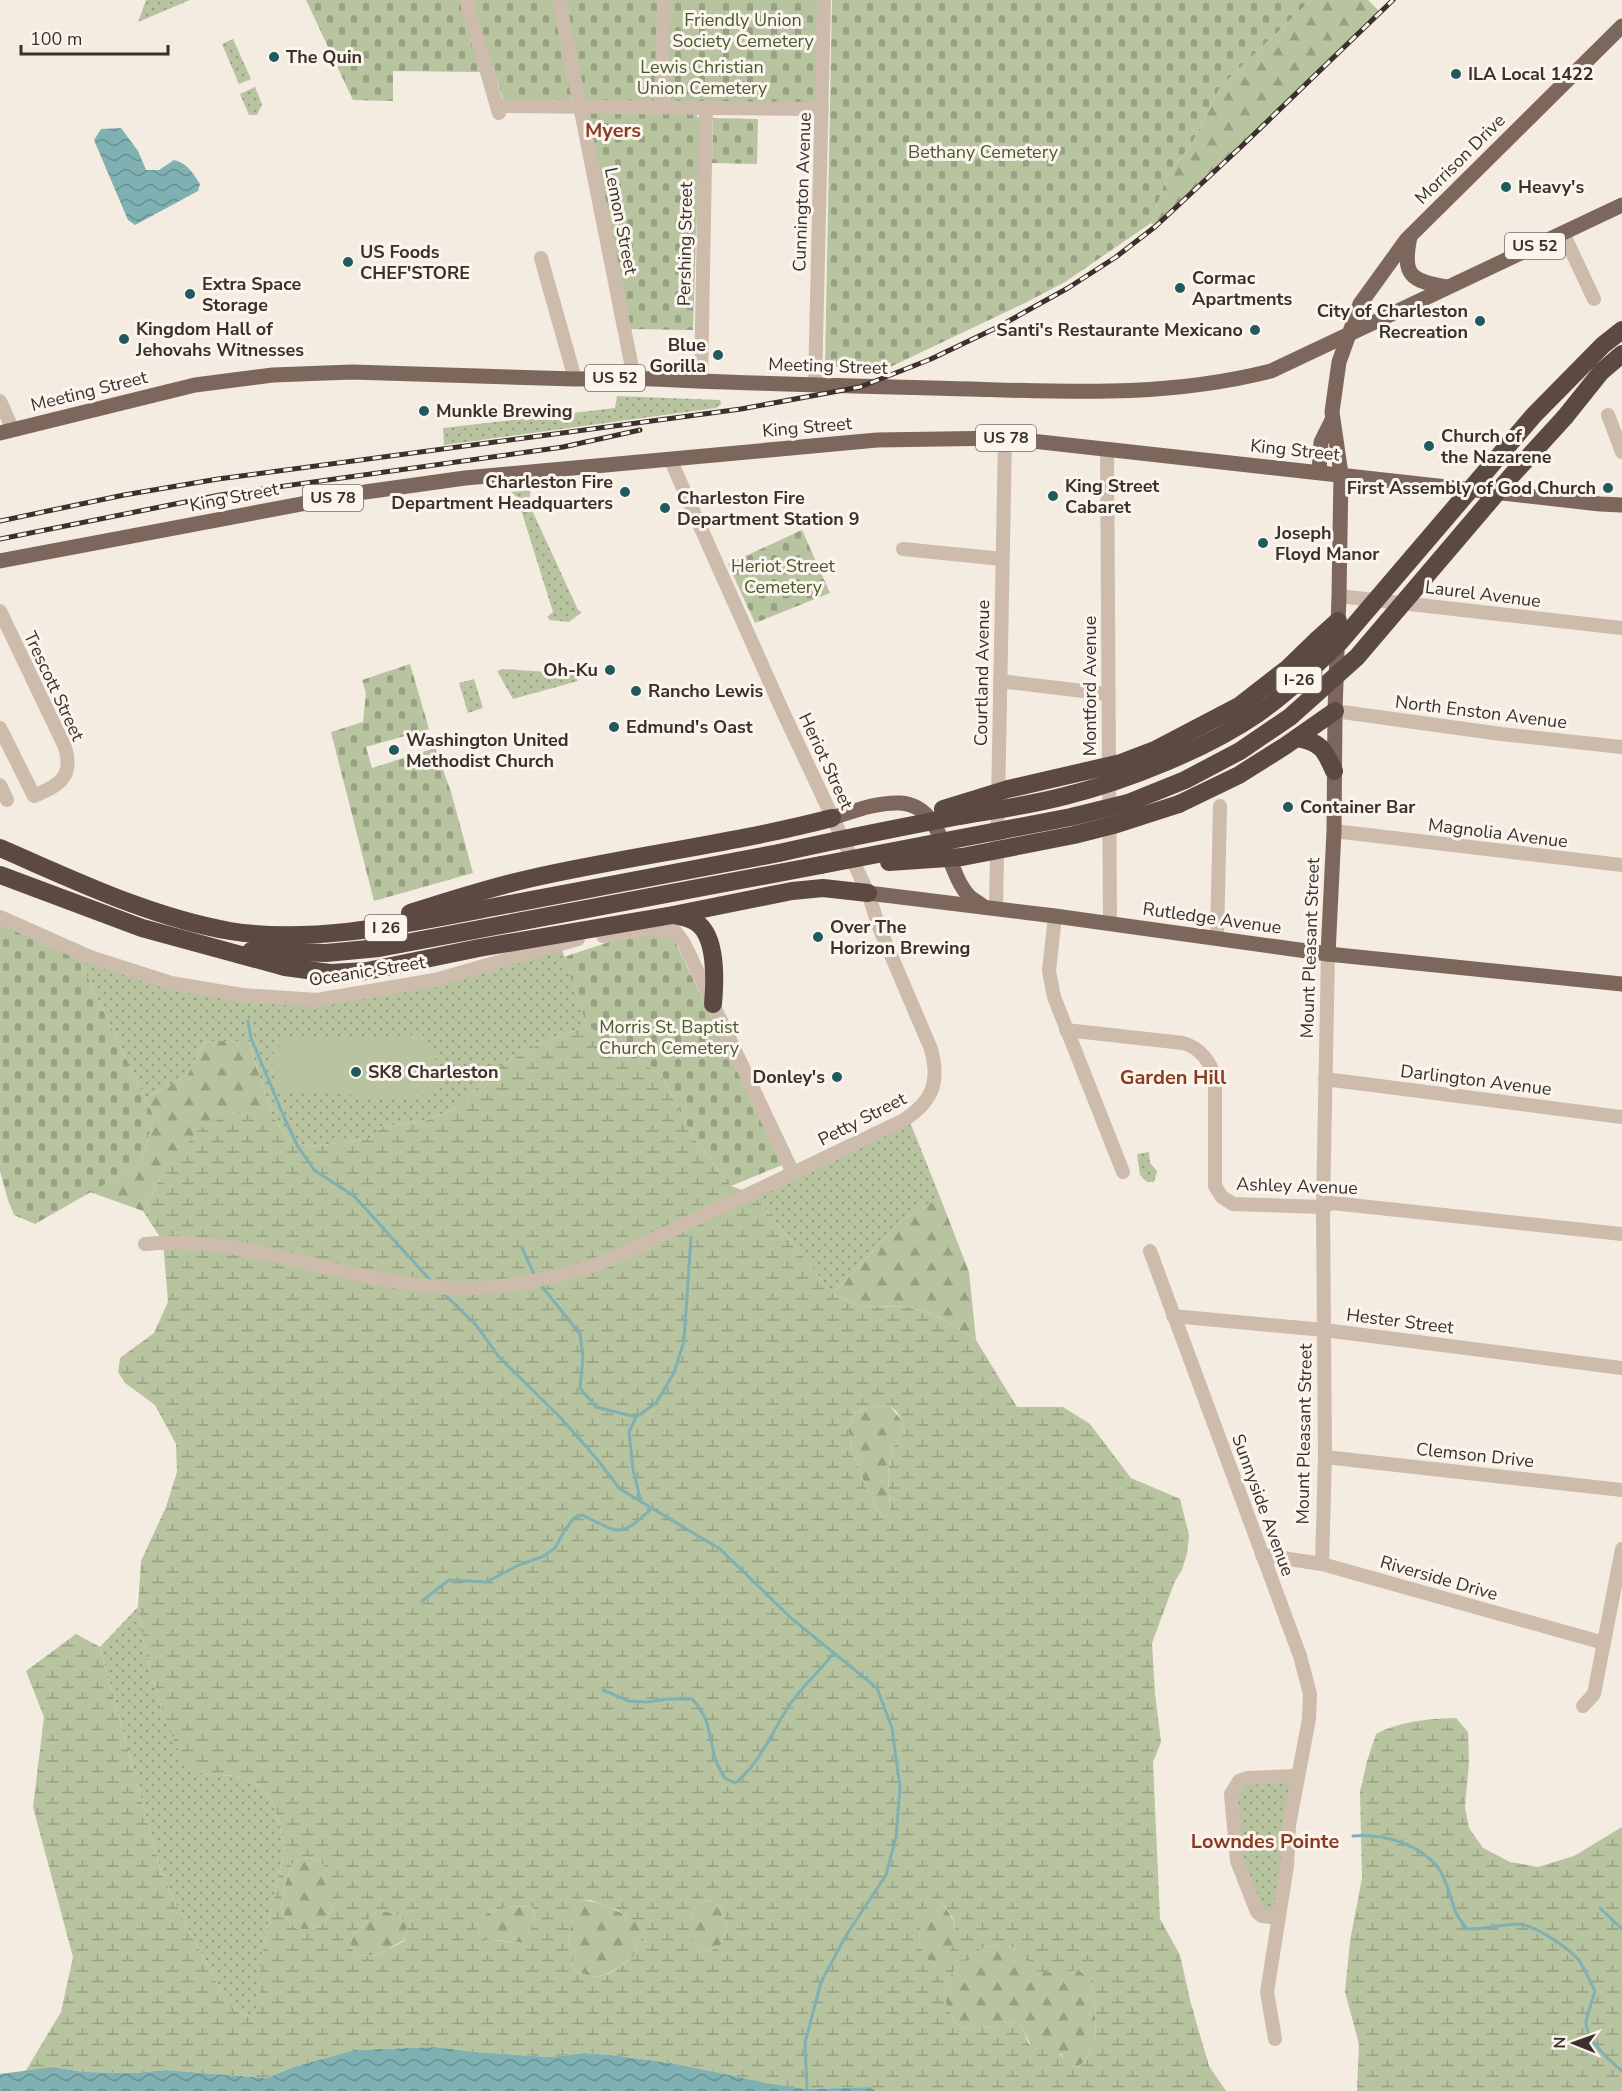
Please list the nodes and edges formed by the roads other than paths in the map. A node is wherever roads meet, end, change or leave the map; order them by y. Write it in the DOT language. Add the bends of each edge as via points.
graph roads {
  1 [pos="466,0"];
  2 [pos="559,0"];
  3 [pos="664,0"];
  4 [pos="824,0"];
  5 [pos="1622,26"];
  6 [pos="579,106"];
  7 [pos="661,107"];
  8 [pos="706,107"];
  9 [pos="822,109"];
  10 [pos="1622,205"];
  11 [pos="1563,233"];
  12 [pos="1410,236"];
  13 [pos="541,258"];
  14 [pos="1447,288"];
  15 [pos="1594,299"];
  16 [pos="1622,330"];
  17 [pos="1347,336"];
  18 [pos="1622,354"];
  19 [pos="1622,371"];
  20 [pos="634,378"];
  21 [pos="575,379"];
  22 [pos="701,382"];
  23 [pos="815,385"];
  24 [pos="0,401"];
  25 [pos="1608,415"];
  26 [pos="1565,417"];
  27 [pos="1332,420"];
  28 [pos="6,431"];
  29 [pos="1005,438"];
  30 [pos="1107,449"];
  31 [pos="1622,452"];
  32 [pos="670,459"];
  33 [pos="1319,472"];
  34 [pos="1341,474"];
  35 [pos="1622,505"];
  36 [pos="903,549"];
  37 [pos="1002,559"];
  38 [pos="0,561"];
  39 [pos="1339,596"];
  40 [pos="0,615"];
  41 [pos="1338,621"];
  42 [pos="1622,628"];
  43 [pos="1000,681"];
  44 [pos="1108,694"];
  45 [pos="1335,711"];
  46 [pos="0,728"];
  47 [pos="1298,738"];
  48 [pos="1622,747"];
  49 [pos="1334,771"];
  50 [pos="0,786"];
  51 [pos="7,800"];
  52 [pos="1220,806"];
  53 [pos="832,818"];
  54 [pos="1334,831"];
  55 [pos="855,836"];
  56 [pos="0,848"];
  57 [pos="779,853"];
  58 [pos="821,865"];
  59 [pos="1622,866"];
  60 [pos="788,872"];
  61 [pos="0,875"];
  62 [pos="868,893"];
  63 [pos="990,908"];
  64 [pos="1055,916"];
  65 [pos="0,917"];
  66 [pos="674,923"];
  67 [pos="1110,923"];
  68 [pos="289,935"];
  69 [pos="1217,938"];
  70 [pos="205,946"];
  71 [pos="1328,954"];
  72 [pos="1622,984"];
  73 [pos="712,1004"];
  74 [pos="1066,1030"];
  75 [pos="1325,1079"];
  76 [pos="934,1083"];
  77 [pos="1622,1117"];
  78 [pos="1123,1172"];
  79 [pos="793,1173"];
  80 [pos="1323,1207"];
  81 [pos="1622,1234"];
  82 [pos="145,1244"];
  83 [pos="1150,1251"];
  84 [pos="1173,1316"];
  85 [pos="1324,1330"];
  86 [pos="1622,1368"];
  87 [pos="1325,1457"];
  88 [pos="1622,1490"];
  89 [pos="1622,1549"];
  90 [pos="1262,1555"];
  91 [pos="1322,1564"];
  92 [pos="1604,1643"];
  93 [pos="1583,1706"];
  94 [pos="1298,1776"];
  95 [pos="1278,1918"];
  96 [pos="1275,2038"];
  1 -- 6 [label="street" via="498,110"];
  2 -- 6 [label="street, Lemon Street"];
  3 -- 7 [label="street"];
  4 -- 9 [label="street, Cunnington Avenue"];
  5 -- 12 [label="main road, Morrison Drive"];
  6 -- 7 [label="street"];
  6 -- 20 [label="street, Lemon Street"];
  7 -- 8 [label="street"];
  8 -- 9 [label="street"];
  8 -- 22 [label="street, Pershing Street"];
  9 -- 23 [label="street, Cunnington Avenue"];
  10 -- 11 [label="main road, Meeting Street / US 52"];
  11 -- 14 [label="main road, Meeting Street / US 52"];
  11 -- 15 [label="street"];
  12 -- 14 [label="main road" via="1406,255 1410,272 1424,283"];
  12 -- 17 [label="main road, Morrison Drive" via="1360,304"];
  13 -- 21 [label="street"];
  14 -- 17 [label="main road, Meeting Street / US 52"];
  16 -- 55 [label="highway, I-26, bridge" via="1534,415 1340,642 1257,714 1205,743 1131,776 1065,796"];
  17 -- 23 [label="main road, Meeting Street / US 52" via="1271,371 1227,382 1171,389 1054,393"];
  17 -- 27 [label="main road, Mount Pleasant Street" via="1339,362"];
  18 -- 26 [label="highway, I-26" via="1601,372"];
  19 -- 26 [label="highway"];
  20 -- 21 [label="main road, Meeting Street / US 52"];
  20 -- 22 [label="main road, Meeting Street / US 52"];
  21 -- 28 [label="main road, Meeting Street / US 52" via="352,372 273,375 195,385"];
  22 -- 23 [label="main road, Meeting Street / US 52"];
  24 -- 28 [label="street"];
  25 -- 31 [label="street"];
  26 -- 58 [label="highway, I-26, bridge" via="1357,657 1290,717 1240,751 1185,780 1128,803 1071,818"];
  27 -- 33 [label="main road" via="1321,442"];
  27 -- 34 [label="main road, Mount Pleasant Street"];
  29 -- 30 [label="main road, King Street / US 78"];
  29 -- 32 [label="main road, King Street / US 78" via="877,440"];
  29 -- 37 [label="street, Courtland Avenue"];
  30 -- 33 [label="main road, King Street / US 78"];
  30 -- 44 [label="street, Montford Avenue"];
  32 -- 38 [label="main road, King Street / US 78" via="465,478 365,492"];
  32 -- 53 [label="street, Heriot Street"];
  33 -- 34 [label="main road, King Street / US 78"];
  34 -- 35 [label="main road, King Street / US 78"];
  34 -- 39 [label="main road, Mount Pleasant Street"];
  36 -- 37 [label="street"];
  37 -- 43 [label="street, Courtland Avenue"];
  39 -- 41 [label="main road, Mount Pleasant Street"];
  39 -- 42 [label="street, Laurel Avenue"];
  40 -- 46 [label="street, Trescott Street" via="67,755 66,769 57,786 34,796"];
  41 -- 45 [label="main road, Mount Pleasant Street"];
  41 -- 55 [label="highway, bridge" via="1288,668 1239,706 1155,750 1121,763 1008,789"];
  43 -- 44 [label="street"];
  43 -- 63 [label="street, Courtland Avenue"];
  44 -- 67 [label="street, Montford Avenue"];
  45 -- 47 [label="highway"];
  45 -- 48 [label="street, North Enston Avenue"];
  45 -- 49 [label="main road, Mount Pleasant Street"];
  47 -- 49 [label="highway" via="1322,747"];
  47 -- 58 [label="highway, bridge" via="1239,775 1179,804 1096,830 962,857"];
  49 -- 54 [label="main road, Mount Pleasant Street"];
  50 -- 51 [label="street"];
  52 -- 69 [label="street"];
  53 -- 62 [label="street, Heriot Street"];
  53 -- 63 [label="main road" via="873,805 902,803 921,811 939,831 968,895"];
  53 -- 68 [label="highway" via="530,879 395,917"];
  54 -- 59 [label="street, Magnolia Avenue"];
  54 -- 71 [label="main road, Mount Pleasant Street"];
  55 -- 57 [label="highway, I-26, bridge"];
  56 -- 68 [label="highway, I 26" via="122,899 189,922 232,931"];
  57 -- 68 [label="highway, I 26" via="377,929"];
  58 -- 60 [label="highway, I-26"];
  60 -- 70 [label="highway, I 26" via="379,948 327,953"];
  61 -- 70 [label="highway, I 26" via="142,928"];
  62 -- 63 [label="main road, Rutledge Avenue"];
  62 -- 66 [label="highway" via="823,888 792,891"];
  62 -- 76 [label="street, Heriot Street" via="931,1049 936,1066"];
  63 -- 64 [label="main road, Rutledge Avenue"];
  64 -- 67 [label="main road, Rutledge Avenue"];
  64 -- 74 [label="street" via="1049,971"];
  65 -- 66 [label="street, Oceanic Street" via="90,957 171,983 242,995 317,1000 435,980 572,940"];
  66 -- 70 [label="highway" via="350,973 285,967"];
  66 -- 73 [label="highway" via="699,924 711,944"];
  67 -- 69 [label="main road, Rutledge Avenue"];
  69 -- 71 [label="main road, Rutledge Avenue"];
  71 -- 72 [label="main road, Rutledge Avenue"];
  71 -- 75 [label="street, Mount Pleasant Street"];
  73 -- 79 [label="street"];
  74 -- 78 [label="street"];
  74 -- 80 [label="street, Ashley Avenue" via="1183,1043 1198,1050 1215,1078 1215,1186 1222,1197 1240,1205"];
  75 -- 77 [label="street, Darlington Avenue"];
  75 -- 80 [label="street, Mount Pleasant Street"];
  76 -- 79 [label="street, Petty Street" via="920,1110"];
  79 -- 82 [label="street, Petty Street" via="601,1262 564,1274 494,1286 451,1288 402,1283 260,1251 199,1243"];
  80 -- 81 [label="street, Ashley Avenue" via="1332,1203"];
  80 -- 85 [label="street, Mount Pleasant Street"];
  83 -- 84 [label="street, Sunnyside Avenue"];
  84 -- 85 [label="street, Hester Street"];
  84 -- 90 [label="street, Sunnyside Avenue"];
  85 -- 86 [label="street, Hester Street"];
  85 -- 87 [label="street, Mount Pleasant Street"];
  87 -- 88 [label="street, Clemson Drive"];
  87 -- 91 [label="street, Mount Pleasant Street"];
  89 -- 92 [label="street"];
  90 -- 91 [label="street, Riverside Drive"];
  90 -- 94 [label="street, Sunnyside Avenue" via="1310,1694 1310,1719"];
  91 -- 92 [label="street, Riverside Drive"];
  92 -- 93 [label="street" via="1594,1694"];
  94 -- 95 [label="street, Sunnyside Avenue"];
  94 -- 95 [label="street" via="1247,1778 1239,1781 1231,1794 1237,1861 1250,1899 1262,1916"];
  95 -- 96 [label="street, Sunnyside Avenue" via="1267,1992"];
}
